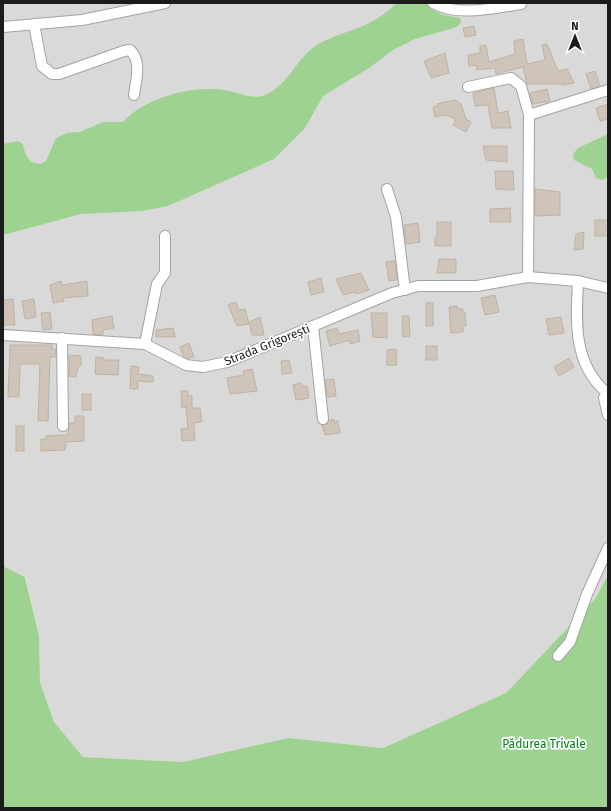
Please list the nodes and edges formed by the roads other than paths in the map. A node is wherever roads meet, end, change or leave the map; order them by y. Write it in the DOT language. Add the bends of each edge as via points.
graph roads {
  1 [pos="165,3"];
  2 [pos="433,3"];
  3 [pos="521,4"];
  4 [pos="34,24"];
  5 [pos="3,27"];
  6 [pos="468,87"];
  7 [pos="608,90"];
  8 [pos="134,95"];
  9 [pos="529,115"];
  10 [pos="387,189"];
  11 [pos="165,236"];
  12 [pos="528,277"];
  13 [pos="578,281"];
  14 [pos="608,288"];
  15 [pos="405,290"];
  16 [pos="313,326"];
  17 [pos="3,335"];
  18 [pos="62,338"];
  19 [pos="145,344"];
  20 [pos="607,392"];
  21 [pos="608,415"];
  22 [pos="323,419"];
  23 [pos="63,426"];
  24 [pos="608,548"];
  25 [pos="558,656"];
  1 -- 4 [label="street" via="82,20"];
  2 -- 3 [label="street" via="450,9 473,10"];
  4 -- 5 [label="street"];
  4 -- 8 [label="street" via="42,66 52,74 59,74 130,50 136,60"];
  6 -- 9 [label="street" via="511,78 521,86"];
  7 -- 9 [label="street"];
  9 -- 12 [label="street"];
  10 -- 15 [label="street" via="396,217"];
  11 -- 19 [label="street" via="165,273 158,284"];
  12 -- 13 [label="street, Strada Grigorești"];
  12 -- 15 [label="street, Strada Grigorești" via="477,286 418,286"];
  13 -- 14 [label="street, Strada Grigorești"];
  13 -- 20 [label="street" via="577,307 582,358 590,374"];
  15 -- 16 [label="street, Strada Grigorești"];
  16 -- 19 [label="street, Strada Grigorești" via="227,362 203,367 186,366"];
  16 -- 22 [label="street"];
  17 -- 18 [label="street, Strada Grigorești"];
  18 -- 19 [label="street, Strada Grigorești"];
  18 -- 23 [label="street"];
  20 -- 21 [label="street" via="604,398"];
  24 -- 25 [label="street" via="587,594 570,642"];
}
